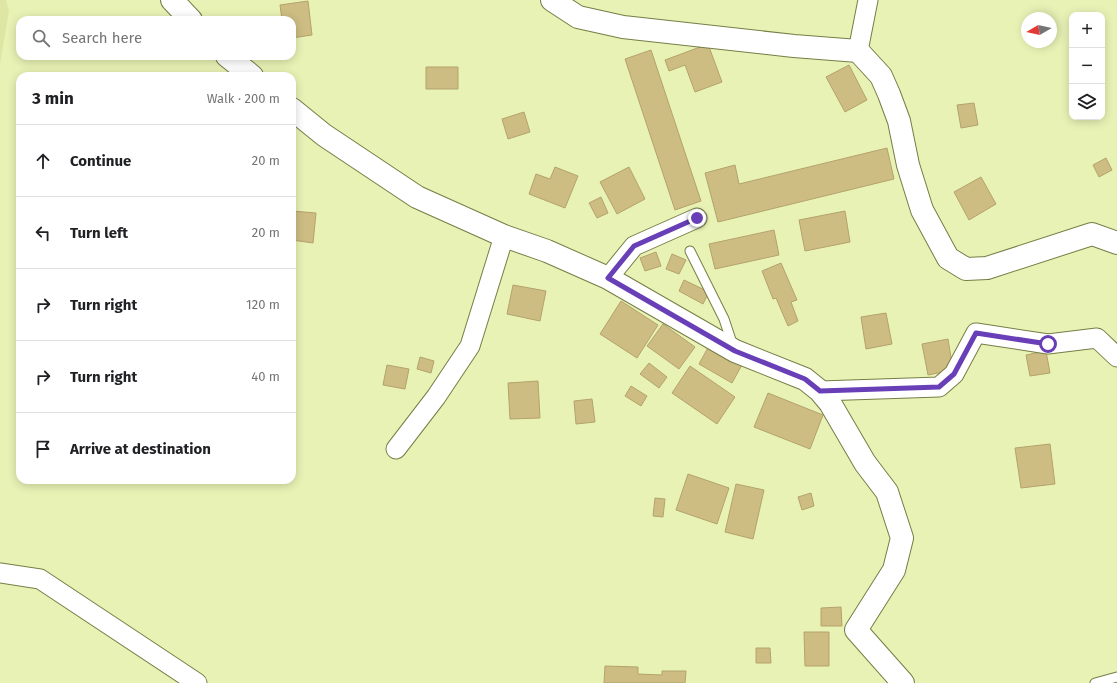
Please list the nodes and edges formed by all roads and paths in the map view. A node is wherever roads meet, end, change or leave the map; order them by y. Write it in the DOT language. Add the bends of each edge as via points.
graph roads {
  1 [pos="172,0"];
  2 [pos="552,0"];
  3 [pos="868,0"];
  4 [pos="186,16"];
  5 [pos="858,50"];
  6 [pos="232,60"];
  7 [pos="247,72"];
  8 [pos="296,112"];
  9 [pos="697,218"];
  10 [pos="504,236"];
  11 [pos="1117,243"];
  12 [pos="690,251"];
  13 [pos="608,278"];
  14 [pos="735,351"];
  15 [pos="1117,357"];
  16 [pos="820,391"];
  17 [pos="396,449"];
  18 [pos="0,573"];
  19 [pos="1117,677"];
  20 [pos="197,683"];
  21 [pos="903,683"];
  22 [pos="1095,683"];
  1 -- 4 [label="main road"];
  2 -- 5 [label="main road" via="578,17 623,27 794,46"];
  3 -- 5 [label="street"];
  5 -- 11 [label="main road" via="881,76 889,94 899,121 908,165 922,210 948,258 966,269 987,268 1092,234"];
  6 -- 7 [label="main road"];
  8 -- 10 [label="main road" via="324,135 417,197"];
  9 -- 13 [label="street" via="634,246"];
  10 -- 13 [label="main road" via="547,251"];
  10 -- 17 [label="street" via="470,346 436,397"];
  12 -- 14 [label="lane" via="724,320"];
  13 -- 14 [label="main road"];
  14 -- 16 [label="main road" via="805,379"];
  15 -- 16 [label="street" via="1097,338 1048,344 976,333 954,374 939,387"];
  16 -- 21 [label="main road" via="886,492 902,538 894,570 856,630"];
  18 -- 20 [label="street" via="40,579"];
  19 -- 22 [label="lane"];
}
